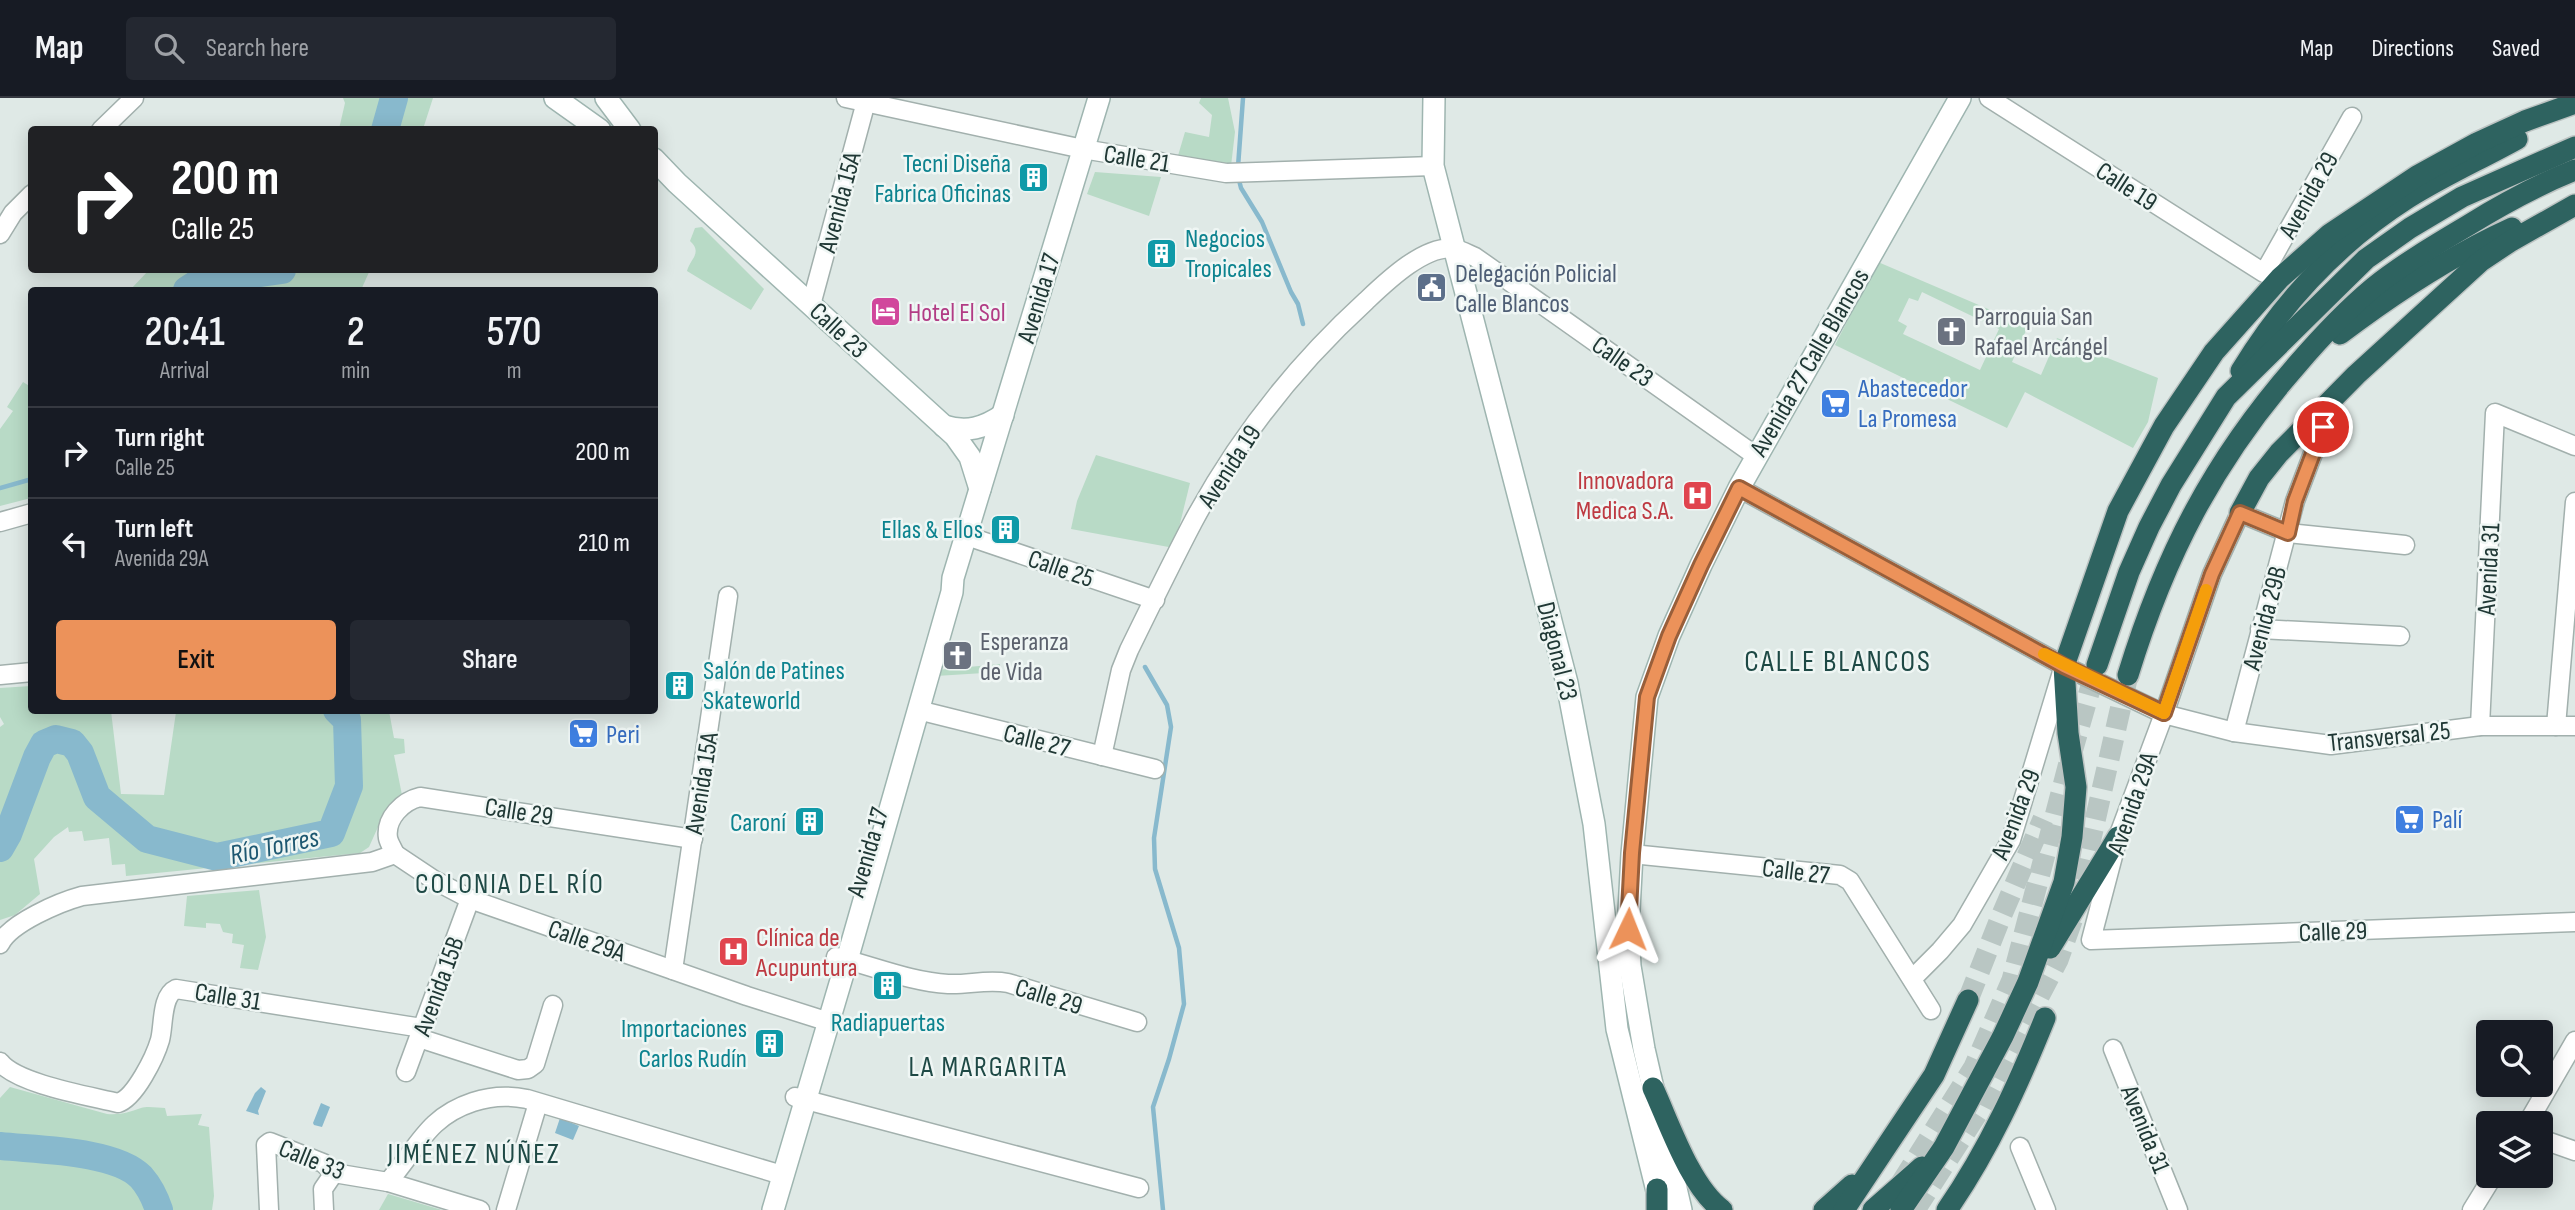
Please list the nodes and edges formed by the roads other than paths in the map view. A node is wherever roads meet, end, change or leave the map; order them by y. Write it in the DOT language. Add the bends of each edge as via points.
graph roads {
  1 [pos="134,98"];
  2 [pos="555,98"];
  3 [pos="606,98"];
  4 [pos="846,98"];
  5 [pos="1098,98"];
  6 [pos="1434,98"];
  7 [pos="1960,98"];
  8 [pos="1989,98"];
  9 [pos="866,100"];
  10 [pos="2575,105"];
  11 [pos="2352,117"];
  12 [pos="105,126"];
  13 [pos="594,126"];
  14 [pos="627,126"];
  15 [pos="1083,149"];
  16 [pos="2569,161"];
  17 [pos="658,163"];
  18 [pos="1433,166"];
  19 [pos="658,170"];
  20 [pos="677,183"];
  21 [pos="28,198"];
  22 [pos="2575,204"];
  23 [pos="0,234"];
  24 [pos="1453,248"];
  25 [pos="2264,273"];
  26 [pos="811,305"];
  27 [pos="2289,374"];
  28 [pos="2226,397"];
  29 [pos="1003,415"];
  30 [pos="944,426"];
  31 [pos="2323,427"];
  32 [pos="2575,446"];
  33 [pos="1756,456"];
  34 [pos="1739,488"];
  35 [pos="980,491"];
  36 [pos="2575,502"];
  37 [pos="2240,513"];
  38 [pos="28,514"];
  39 [pos="0,522"];
  40 [pos="2288,533"];
  41 [pos="967,536"];
  42 [pos="2405,545"];
  43 [pos="953,578"];
  44 [pos="728,596"];
  45 [pos="1155,600"];
  46 [pos="2260,629"];
  47 [pos="2400,636"];
  48 [pos="2097,665"];
  49 [pos="2064,666"];
  50 [pos="28,673"];
  51 [pos="0,675"];
  52 [pos="2128,675"];
  53 [pos="918,710"];
  54 [pos="2164,713"];
  55 [pos="2480,726"];
  56 [pos="2556,726"];
  57 [pos="2575,726"];
  58 [pos="2234,732"];
  59 [pos="1102,756"];
  60 [pos="1155,769"];
  61 [pos="2118,837"];
  62 [pos="693,839"];
  63 [pos="1632,853"];
  64 [pos="395,854"];
  65 [pos="470,899"];
  66 [pos="2575,922"];
  67 [pos="2091,940"];
  68 [pos="0,944"];
  69 [pos="842,959"];
  70 [pos="673,970"];
  71 [pos="1912,979"];
  72 [pos="2028,982"];
  73 [pos="1968,1000"];
  74 [pos="553,1005"];
  75 [pos="1931,1010"];
  76 [pos="2045,1018"];
  77 [pos="823,1020"];
  78 [pos="1137,1022"];
  79 [pos="420,1033"];
  80 [pos="2574,1044"];
  81 [pos="2113,1049"];
  82 [pos="0,1062"];
  83 [pos="522,1070"];
  84 [pos="406,1072"];
  85 [pos="1653,1088"];
  86 [pos="515,1097"];
  87 [pos="800,1098"];
  88 [pos="538,1103"];
  89 [pos="2534,1111"];
  90 [pos="2553,1143"];
  91 [pos="1944,1147"];
  92 [pos="2020,1147"];
  93 [pos="2575,1151"];
  94 [pos="1874,1165"];
  95 [pos="334,1173"];
  96 [pos="778,1174"];
  97 [pos="388,1182"];
  98 [pos="1139,1188"];
  99 [pos="2486,1188"];
  100 [pos="1659,1203"];
  101 [pos="268,1210"];
  102 [pos="324,1210"];
  103 [pos="480,1210"];
  104 [pos="506,1210"];
  105 [pos="762,1210"];
  106 [pos="773,1210"];
  107 [pos="1681,1210"];
  108 [pos="1722,1210"];
  109 [pos="1824,1210"];
  110 [pos="1844,1210"];
  111 [pos="1872,1210"];
  112 [pos="1901,1210"];
  113 [pos="1947,1210"];
  114 [pos="2046,1210"];
  115 [pos="2178,1210"];
  116 [pos="2472,1210"];
  1 -- 12 [label="street"];
  2 -- 13 [label="main road"];
  3 -- 14 [label="main road"];
  4 -- 9 [label="street, Calle 21"];
  5 -- 15 [label="main road, Avenida 17"];
  6 -- 18 [label="main road, Diagonal 23"];
  7 -- 33 [label="main road, Avenida 27 Calle Blancos"];
  8 -- 25 [label="street, Calle 19"];
  9 -- 15 [label="street, Calle 21"];
  9 -- 26 [label="street, Avenida 15A"];
  10 -- 28 [label="highway" via="2367,226 2295,294 2264,332"];
  10 -- 49 [label="highway" via="2525,121 2417,176 2330,234 2280,278 2214,352 2164,426 2118,511"];
  11 -- 25 [label="street, Avenida 29"];
  15 -- 18 [label="street, Calle 21" via="1226,173"];
  15 -- 29 [label="main road, Avenida 17"];
  16 -- 27 [label="highway" via="2419,254 2374,288"];
  16 -- 28 [label="highway" via="2462,197 2410,228 2366,259"];
  17 -- 20 [label="main road, Calle 23"];
  18 -- 24 [label="main road, Diagonal 23"];
  19 -- 20 [label="main road, Calle 23"];
  20 -- 26 [label="main road, Calle 23"];
  21 -- 23 [label="street"];
  22 -- 27 [label="highway" via="2481,242 2439,266 2386,299"];
  22 -- 37 [label="highway" via="2481,261 2356,375 2279,453"];
  24 -- 33 [label="street, Calle 23" via="1475,257"];
  24 -- 45 [label="street, Avenida 19" via="1424,255 1395,274 1331,333 1286,385 1232,458"];
  24 -- 100 [label="main road, Diagonal 23" via="1567,683 1594,824 1617,1029"];
  26 -- 30 [label="main road, Calle 23"];
  27 -- 52 [label="highway" via="2198,500 2158,584"];
  28 -- 48 [label="highway" via="2149,527"];
  29 -- 30 [label="main road" via="980,428"];
  29 -- 35 [label="main road, Avenida 17"];
  30 -- 35 [label="main road, Calle 23" via="970,457"];
  31 -- 40 [label="street, Avenida 29B"];
  32 -- 55 [label="street, Avenida 31" via="2495,413"];
  33 -- 34 [label="main road, Avenida 27 Calle Blancos"];
  34 -- 49 [label="street"];
  34 -- 63 [label="main road, Avenida 27 Calle Blancos" via="1669,636 1647,697"];
  35 -- 41 [label="main road, Avenida 17"];
  36 -- 56 [label="street"];
  37 -- 40 [label="street"];
  37 -- 54 [label="street, Avenida 29A" via="2212,574"];
  38 -- 39 [label="street"];
  40 -- 42 [label="street"];
  40 -- 46 [label="street, Avenida 29B"];
  41 -- 43 [label="main road, Avenida 17"];
  41 -- 45 [label="street, Calle 25"];
  43 -- 53 [label="main road, Avenida 17"];
  43 -- 69 [label="main road, Avenida 17" via="945,589 891,773"];
  44 -- 62 [label="street, Avenida 15A"];
  45 -- 59 [label="street, Avenida 19" via="1121,670"];
  46 -- 47 [label="street"];
  46 -- 58 [label="street, Avenida 29B"];
  49 -- 54 [label="street"];
  49 -- 71 [label="street, Avenida 29" via="2011,840 1962,925"];
  49 -- 72 [label="highway" via="2076,787 2072,837 2064,882"];
  50 -- 51 [label="street"];
  53 -- 59 [label="street, Calle 27"];
  53 -- 69 [label="main road, Avenida 17"];
  54 -- 58 [label="street, Transversal 25"];
  54 -- 61 [label="street, Avenida 29A"];
  55 -- 56 [label="street, Transversal 25"];
  55 -- 58 [label="street, Transversal 25" via="2332,745"];
  56 -- 57 [label="street, Transversal 25"];
  59 -- 60 [label="street, Calle 27"];
  61 -- 67 [label="street, Avenida 29A"];
  61 -- 72 [label="highway"];
  62 -- 64 [label="street, Calle 29" via="420,797 407,800 389,826 388,839"];
  62 -- 70 [label="street, Avenida 15A"];
  63 -- 71 [label="street, Calle 27" via="1840,875 1850,881"];
  63 -- 85 [label="main road, Avenida 27 Calle Blancos" via="1630,966"];
  64 -- 65 [label="street, Calle 29A"];
  64 -- 68 [label="street" via="372,862 82,896 9,930"];
  65 -- 70 [label="street, Calle 29A"];
  65 -- 79 [label="street, Avenida 15B"];
  66 -- 67 [label="street, Calle 29"];
  69 -- 77 [label="main road, Avenida 17"];
  69 -- 78 [label="street, Calle 29" via="932,982 1008,983"];
  70 -- 77 [label="street, Calle 29A"];
  71 -- 75 [label="street, Calle 27"];
  72 -- 91 [label="highway"];
  73 -- 94 [label="highway" via="1934,1075"];
  74 -- 83 [label="street" via="535,1064"];
  76 -- 113 [label="highway" via="1993,1137"];
  77 -- 87 [label="main road, Avenida 17"];
  79 -- 82 [label="street, Calle 31" via="176,989 167,998 154,1053 124,1101 26,1078"];
  79 -- 83 [label="street"];
  79 -- 84 [label="street, Avenida 15B"];
  80 -- 89 [label="street"];
  81 -- 115 [label="street, Avenida 31"];
  83 -- 86 [label="street"];
  85 -- 107 [label="main road, Avenida 27 Calle Blancos"];
  85 -- 108 [label="highway" via="1697,1183"];
  86 -- 88 [label="street"];
  86 -- 97 [label="street" via="478,1100 442,1116"];
  87 -- 96 [label="main road, Avenida 17"];
  87 -- 98 [label="street"];
  88 -- 96 [label="street"];
  88 -- 104 [label="street"];
  90 -- 93 [label="street"];
  91 -- 111 [label="highway"];
  91 -- 112 [label="highway"];
  92 -- 114 [label="street"];
  94 -- 109 [label="highway"];
  94 -- 110 [label="highway"];
  95 -- 97 [label="street, Calle 33"];
  95 -- 101 [label="street, Calle 33" via="323,1163 266,1144"];
  95 -- 102 [label="street" via="324,1189"];
  96 -- 105 [label="main road, Avenida 17"];
  96 -- 106 [label="main road, Avenida 17"];
  97 -- 103 [label="street, Calle 33"];
  99 -- 116 [label="street"];
}
